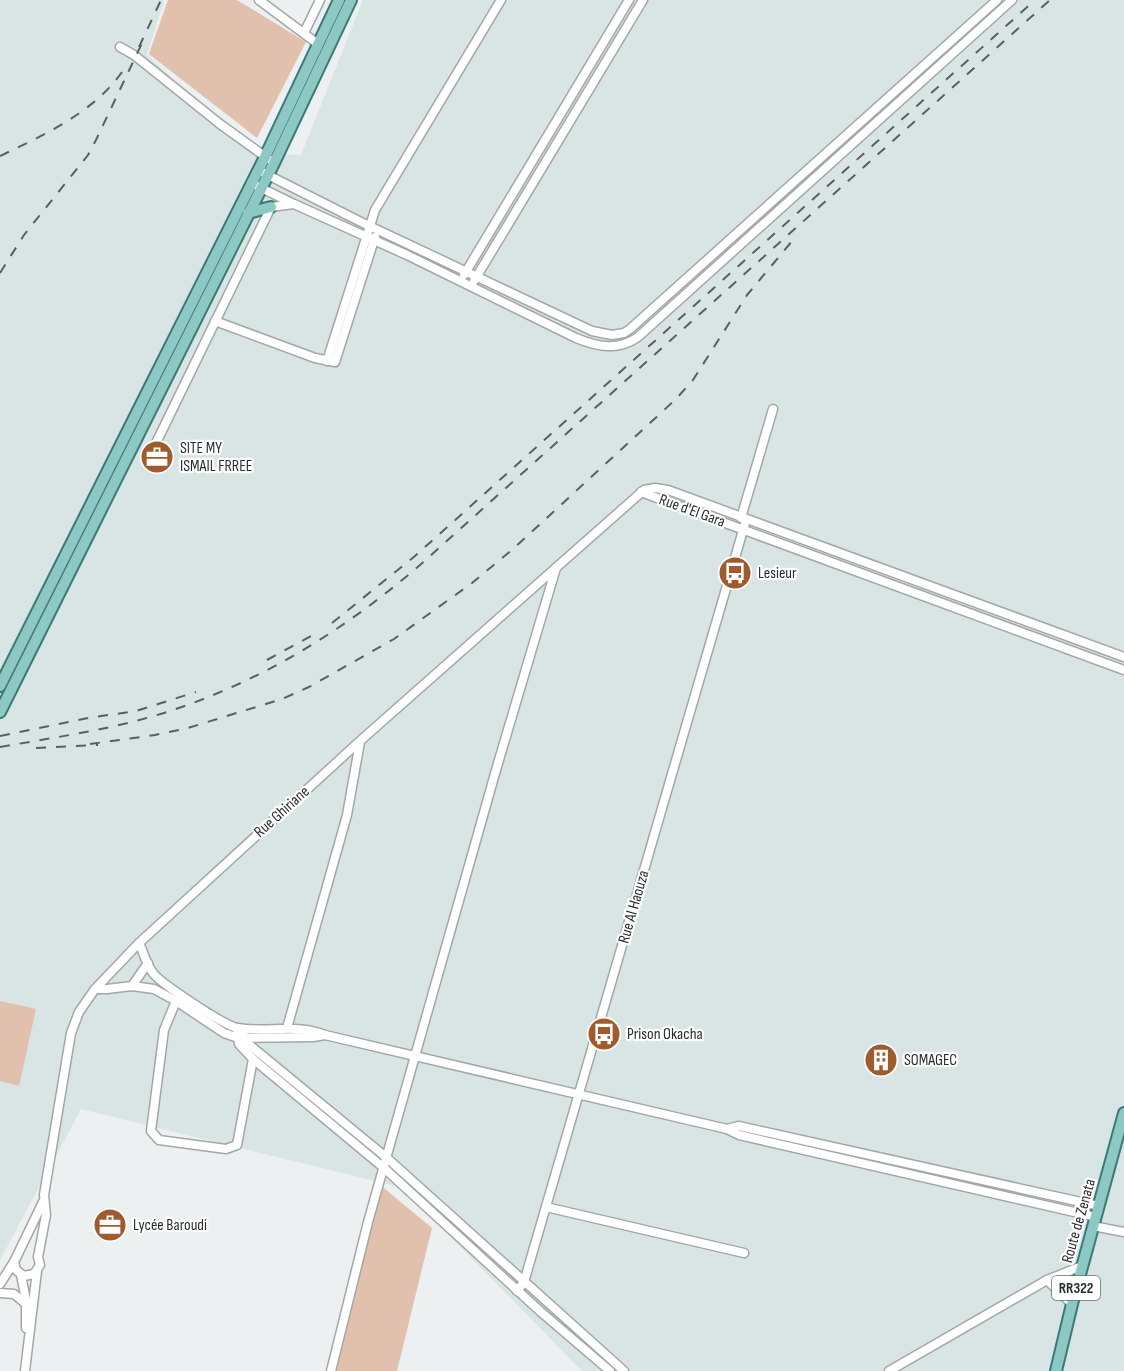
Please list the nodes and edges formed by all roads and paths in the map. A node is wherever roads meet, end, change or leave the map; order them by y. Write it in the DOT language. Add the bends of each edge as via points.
graph roads {
  1 [pos="259,0"];
  2 [pos="320,0"];
  3 [pos="339,0"];
  4 [pos="351,0"];
  5 [pos="501,0"];
  6 [pos="629,0"];
  7 [pos="643,0"];
  8 [pos="997,0"];
  9 [pos="1012,0"];
  10 [pos="304,33"];
  11 [pos="318,44"];
  12 [pos="120,46"];
  13 [pos="588,68"];
  14 [pos="598,74"];
  15 [pos="270,160"];
  16 [pos="263,173"];
  17 [pos="256,186"];
  18 [pos="294,204"];
  19 [pos="271,207"];
  20 [pos="248,213"];
  21 [pos="373,228"];
  22 [pos="370,238"];
  23 [pos="437,258"];
  24 [pos="432,267"];
  25 [pos="466,271"];
  26 [pos="476,276"];
  27 [pos="460,281"];
  28 [pos="470,286"];
  29 [pos="216,321"];
  30 [pos="603,334"];
  31 [pos="600,346"];
  32 [pos="773,409"];
  33 [pos="157,441"];
  34 [pos="641,492"];
  35 [pos="743,519"];
  36 [pos="743,530"];
  37 [pos="556,568"];
  38 [pos="1078,640"];
  39 [pos="1074,651"];
  40 [pos="1124,657"];
  41 [pos="1124,670"];
  42 [pos="0,687"];
  43 [pos="0,712"];
  44 [pos="360,741"];
  45 [pos="139,943"];
  46 [pos="148,963"];
  47 [pos="132,986"];
  48 [pos="94,989"];
  49 [pos="176,1001"];
  50 [pos="286,1028"];
  51 [pos="240,1033"];
  52 [pos="325,1035"];
  53 [pos="415,1055"];
  54 [pos="253,1059"];
  55 [pos="578,1094"];
  56 [pos="1124,1113"];
  57 [pos="727,1129"];
  58 [pos="387,1158"];
  59 [pos="384,1168"];
  60 [pos="43,1202"];
  61 [pos="1099,1206"];
  62 [pos="546,1207"];
  63 [pos="1094,1222"];
  64 [pos="1124,1230"];
  65 [pos="20,1252"];
  66 [pos="744,1253"];
  67 [pos="38,1257"];
  68 [pos="14,1262"];
  69 [pos="1082,1266"];
  70 [pos="37,1271"];
  71 [pos="20,1274"];
  72 [pos="1047,1280"];
  73 [pos="524,1282"];
  74 [pos="0,1284"];
  75 [pos="517,1291"];
  76 [pos="0,1293"];
  77 [pos="26,1304"];
  78 [pos="1072,1304"];
  79 [pos="621,1370"];
  80 [pos="20,1371"];
  81 [pos="25,1371"];
  82 [pos="331,1371"];
  83 [pos="610,1371"];
  84 [pos="889,1371"];
  85 [pos="1056,1371"];
  1 -- 10 [label="street"];
  2 -- 10 [label="street"];
  3 -- 11 [label="main road"];
  4 -- 15 [label="main road"];
  5 -- 21 [label="street" via="372,216"];
  6 -- 13 [label="street"];
  7 -- 14 [label="street"];
  8 -- 30 [label="street" via="630,329 617,335"];
  9 -- 31 [label="street" via="638,337 616,347"];
  10 -- 11 [label="street"];
  11 -- 15 [label="main road"];
  12 -- 15 [label="street"];
  13 -- 14 [label="street"];
  13 -- 25 [label="street"];
  14 -- 26 [label="street"];
  15 -- 16 [label="main road"];
  16 -- 17 [label="main road"];
  16 -- 21 [label="street"];
  17 -- 18 [label="street"];
  17 -- 20 [label="main road"];
  17 -- 42 [label="main road"];
  18 -- 19 [label="street"];
  18 -- 22 [label="street"];
  19 -- 20 [label="main road"];
  19 -- 29 [label="street"];
  20 -- 43 [label="main road"];
  21 -- 22 [label="street"];
  21 -- 23 [label="street"];
  22 -- 24 [label="street"];
  22 -- 29 [label="street" via="327,362"];
  23 -- 24 [label="street"];
  23 -- 25 [label="street"];
  24 -- 27 [label="street"];
  25 -- 26 [label="street"];
  25 -- 27 [label="street"];
  26 -- 28 [label="street"];
  26 -- 30 [label="street"];
  27 -- 28 [label="street"];
  28 -- 31 [label="street"];
  29 -- 33 [label="street"];
  30 -- 31 [label="street"];
  32 -- 35 [label="street, Rue Al Haouza"];
  34 -- 35 [label="street, Rue d'El Gara" via="662,489"];
  34 -- 36 [label="street, Rue d'El Gara"];
  34 -- 37 [label="street, Rue Ghiriane"];
  35 -- 36 [label="street, Rue Al Haouza"];
  35 -- 38 [label="street, Rue d'El Gara"];
  36 -- 39 [label="street, Rue d'El Gara"];
  36 -- 55 [label="street, Rue Al Haouza"];
  37 -- 44 [label="street, Rue Ghiriane"];
  37 -- 53 [label="street"];
  38 -- 39 [label="street"];
  38 -- 40 [label="street, Rue d'El Gara"];
  39 -- 41 [label="street, Rue d'El Gara"];
  44 -- 45 [label="street, Rue Ghiriane"];
  44 -- 50 [label="street" via="347,815"];
  45 -- 46 [label="street"];
  45 -- 48 [label="street, Rue Ghiriane"];
  46 -- 47 [label="street"];
  46 -- 51 [label="street" via="159,980"];
  47 -- 48 [label="street"];
  47 -- 49 [label="street" via="154,989"];
  48 -- 60 [label="street, Rue Ghiriane" via="79,1012 68,1042"];
  49 -- 51 [label="street" via="224,1033"];
  49 -- 54 [label="street" via="165,1030 151,1131 159,1140 234,1148"];
  50 -- 51 [label="street"];
  50 -- 52 [label="street" via="312,1029"];
  51 -- 52 [label="street"];
  51 -- 54 [label="street" via="240,1046"];
  51 -- 58 [label="street"];
  52 -- 53 [label="street"];
  53 -- 55 [label="street"];
  53 -- 58 [label="street"];
  54 -- 59 [label="street"];
  55 -- 57 [label="street"];
  55 -- 62 [label="street, Rue Al Haouza"];
  56 -- 61 [label="main road, Route de Zenata / RR322"];
  57 -- 61 [label="street" via="739,1126"];
  57 -- 63 [label="street" via="738,1135"];
  58 -- 59 [label="street"];
  58 -- 73 [label="street"];
  59 -- 75 [label="street"];
  59 -- 82 [label="street"];
  60 -- 65 [label="street, Rue Ghiriane"];
  60 -- 67 [label="street, Rue Ghiriane" via="46,1220"];
  61 -- 63 [label="main road, Route de Zenata / RR322"];
  62 -- 66 [label="street"];
  62 -- 73 [label="street, Rue Al Haouza"];
  63 -- 64 [label="street"];
  63 -- 69 [label="main road, Route de Zenata / RR322"];
  65 -- 67 [label="street" via="30,1251"];
  65 -- 68 [label="street"];
  67 -- 70 [label="street"];
  68 -- 71 [label="street"];
  68 -- 74 [label="street"];
  69 -- 72 [label="street"];
  69 -- 78 [label="main road, Route de Zenata / RR322"];
  70 -- 71 [label="street"];
  70 -- 81 [label="street"];
  71 -- 74 [label="street"];
  71 -- 77 [label="street"];
  72 -- 78 [label="street"];
  72 -- 84 [label="street"];
  73 -- 75 [label="street, Rue Al Haouza"];
  73 -- 79 [label="street"];
  75 -- 83 [label="street"];
  76 -- 77 [label="street" via="14,1294"];
  77 -- 80 [label="street"];
  78 -- 85 [label="main road, Route de Zenata / RR322"];
}
